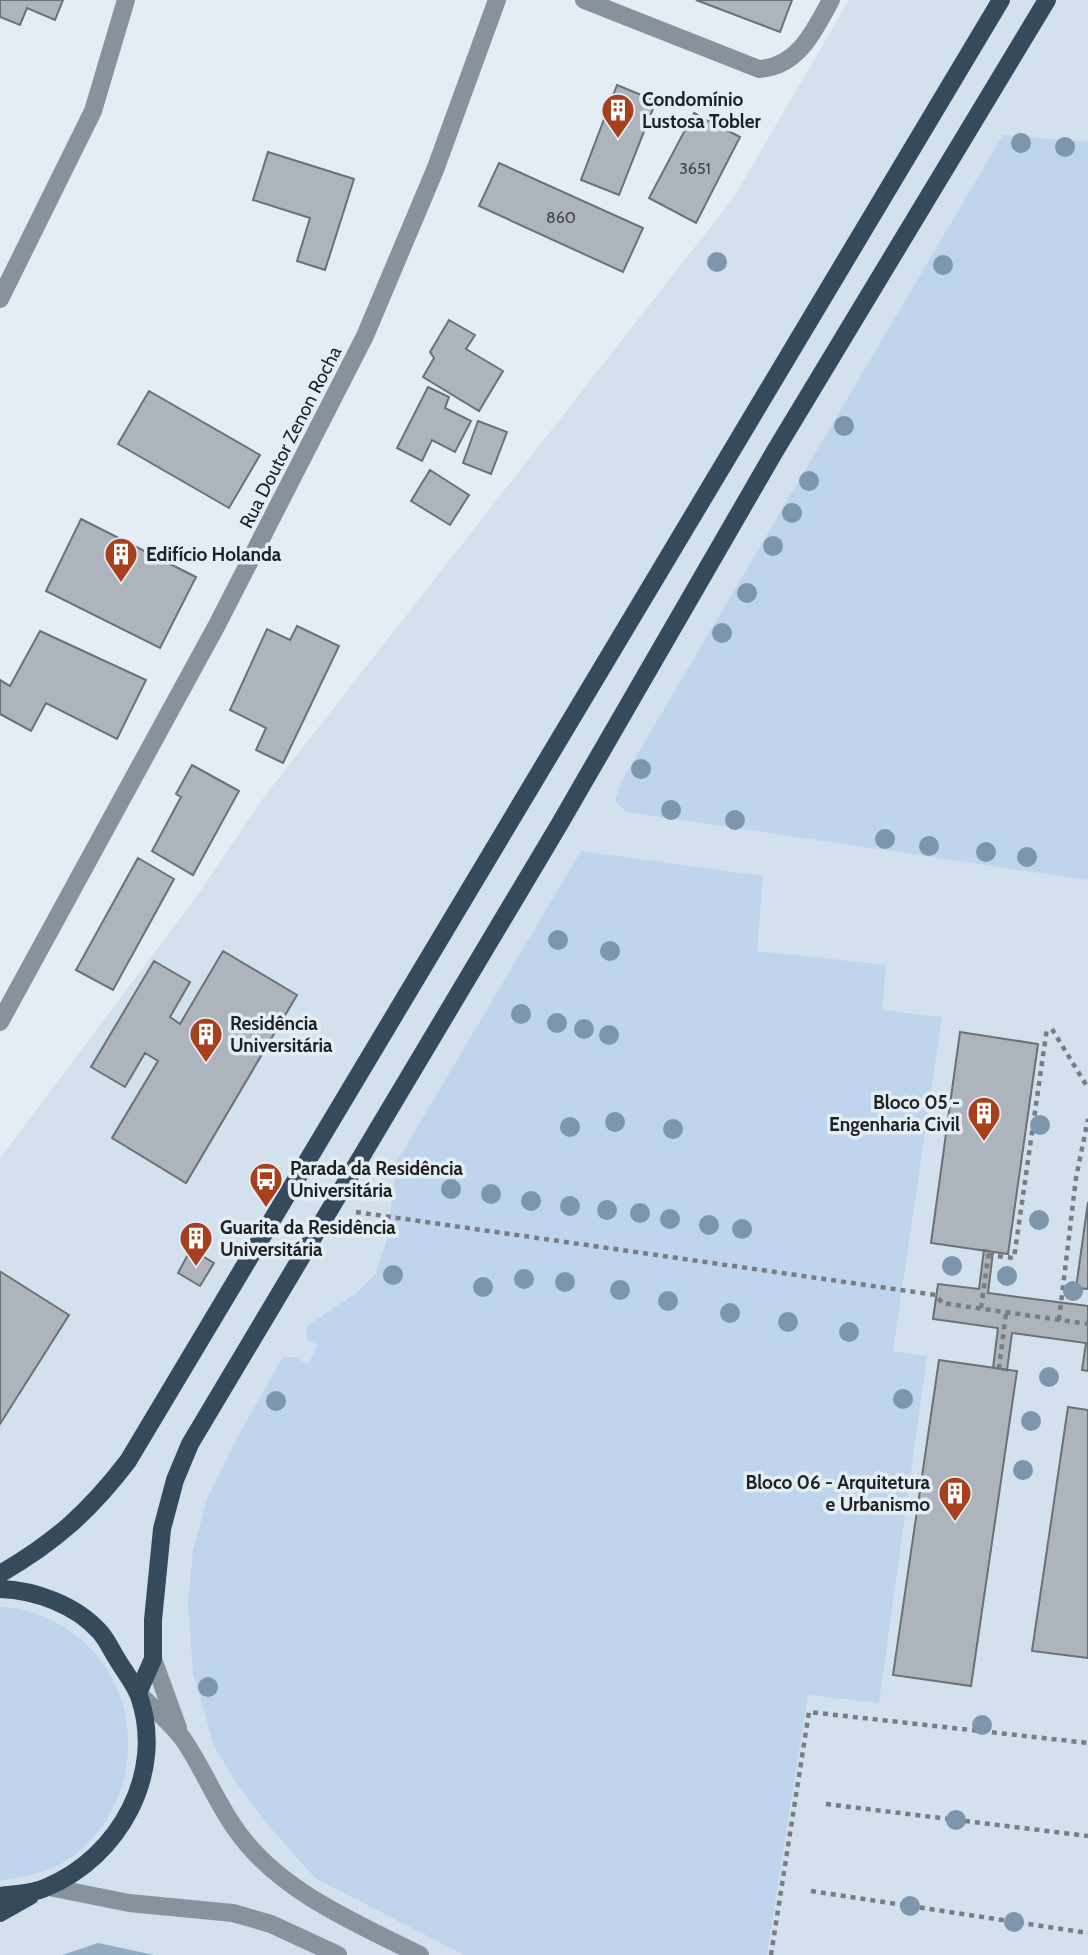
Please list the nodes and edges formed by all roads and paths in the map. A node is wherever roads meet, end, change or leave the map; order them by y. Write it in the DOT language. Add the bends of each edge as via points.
graph roads {
  1 [pos="126,0"];
  2 [pos="497,0"];
  3 [pos="584,0"];
  4 [pos="831,0"];
  5 [pos="1000,0"];
  6 [pos="1047,0"];
  7 [pos="0,299"];
  8 [pos="0,1022"];
  9 [pos="1088,1088"];
  10 [pos="1088,1119"];
  11 [pos="331,1206"];
  12 [pos="981,1308"];
  13 [pos="1006,1313"];
  14 [pos="1059,1320"];
  15 [pos="1088,1324"];
  16 [pos="999,1369"];
  17 [pos="0,1574"];
  18 [pos="0,1589"];
  19 [pos="153,1659"];
  20 [pos="138,1693"];
  21 [pos="182,1738"];
  22 [pos="1088,1743"];
  23 [pos="826,1804"];
  24 [pos="1088,1836"];
  25 [pos="44,1888"];
  26 [pos="811,1891"];
  27 [pos="0,1896"];
  28 [pos="0,1913"];
  29 [pos="1088,1933"];
  30 [pos="338,1955"];
  31 [pos="420,1955"];
  32 [pos="771,1955"];
  1 -- 7 [label="street" via="93,111"];
  2 -- 8 [label="street, Rua Doutor Zenon Rocha" via="435,170 365,336 217,625"];
  3 -- 4 [label="street" via="758,69 785,63 797,53"];
  5 -- 17 [label="main road" via="128,1461 73,1525"];
  6 -- 11 [label="main road" via="775,451"];
  9 -- 12 [label="path" via="1049,1028 1014,1258 989,1253"];
  10 -- 14 [label="path"];
  11 -- 12 [label="path" via="936,1295 942,1303"];
  11 -- 19 [label="main road" via="180,1468 162,1529"];
  12 -- 13 [label="path"];
  13 -- 14 [label="path"];
  13 -- 16 [label="path"];
  14 -- 15 [label="path"];
  18 -- 20 [label="main road" via="19,1590 63,1605 100,1632"];
  19 -- 20 [label="main road"];
  19 -- 21 [label="street"];
  20 -- 21 [label="street"];
  20 -- 25 [label="main road" via="146,1745 131,1811 92,1860"];
  21 -- 31 [label="street" via="237,1832 262,1860 299,1889"];
  22 -- 32 [label="path" via="809,1712"];
  23 -- 24 [label="path"];
  25 -- 27 [label="main road"];
  25 -- 28 [label="main road"];
  25 -- 30 [label="street" via="130,1903 233,1913 271,1924"];
  26 -- 29 [label="path"];
}
